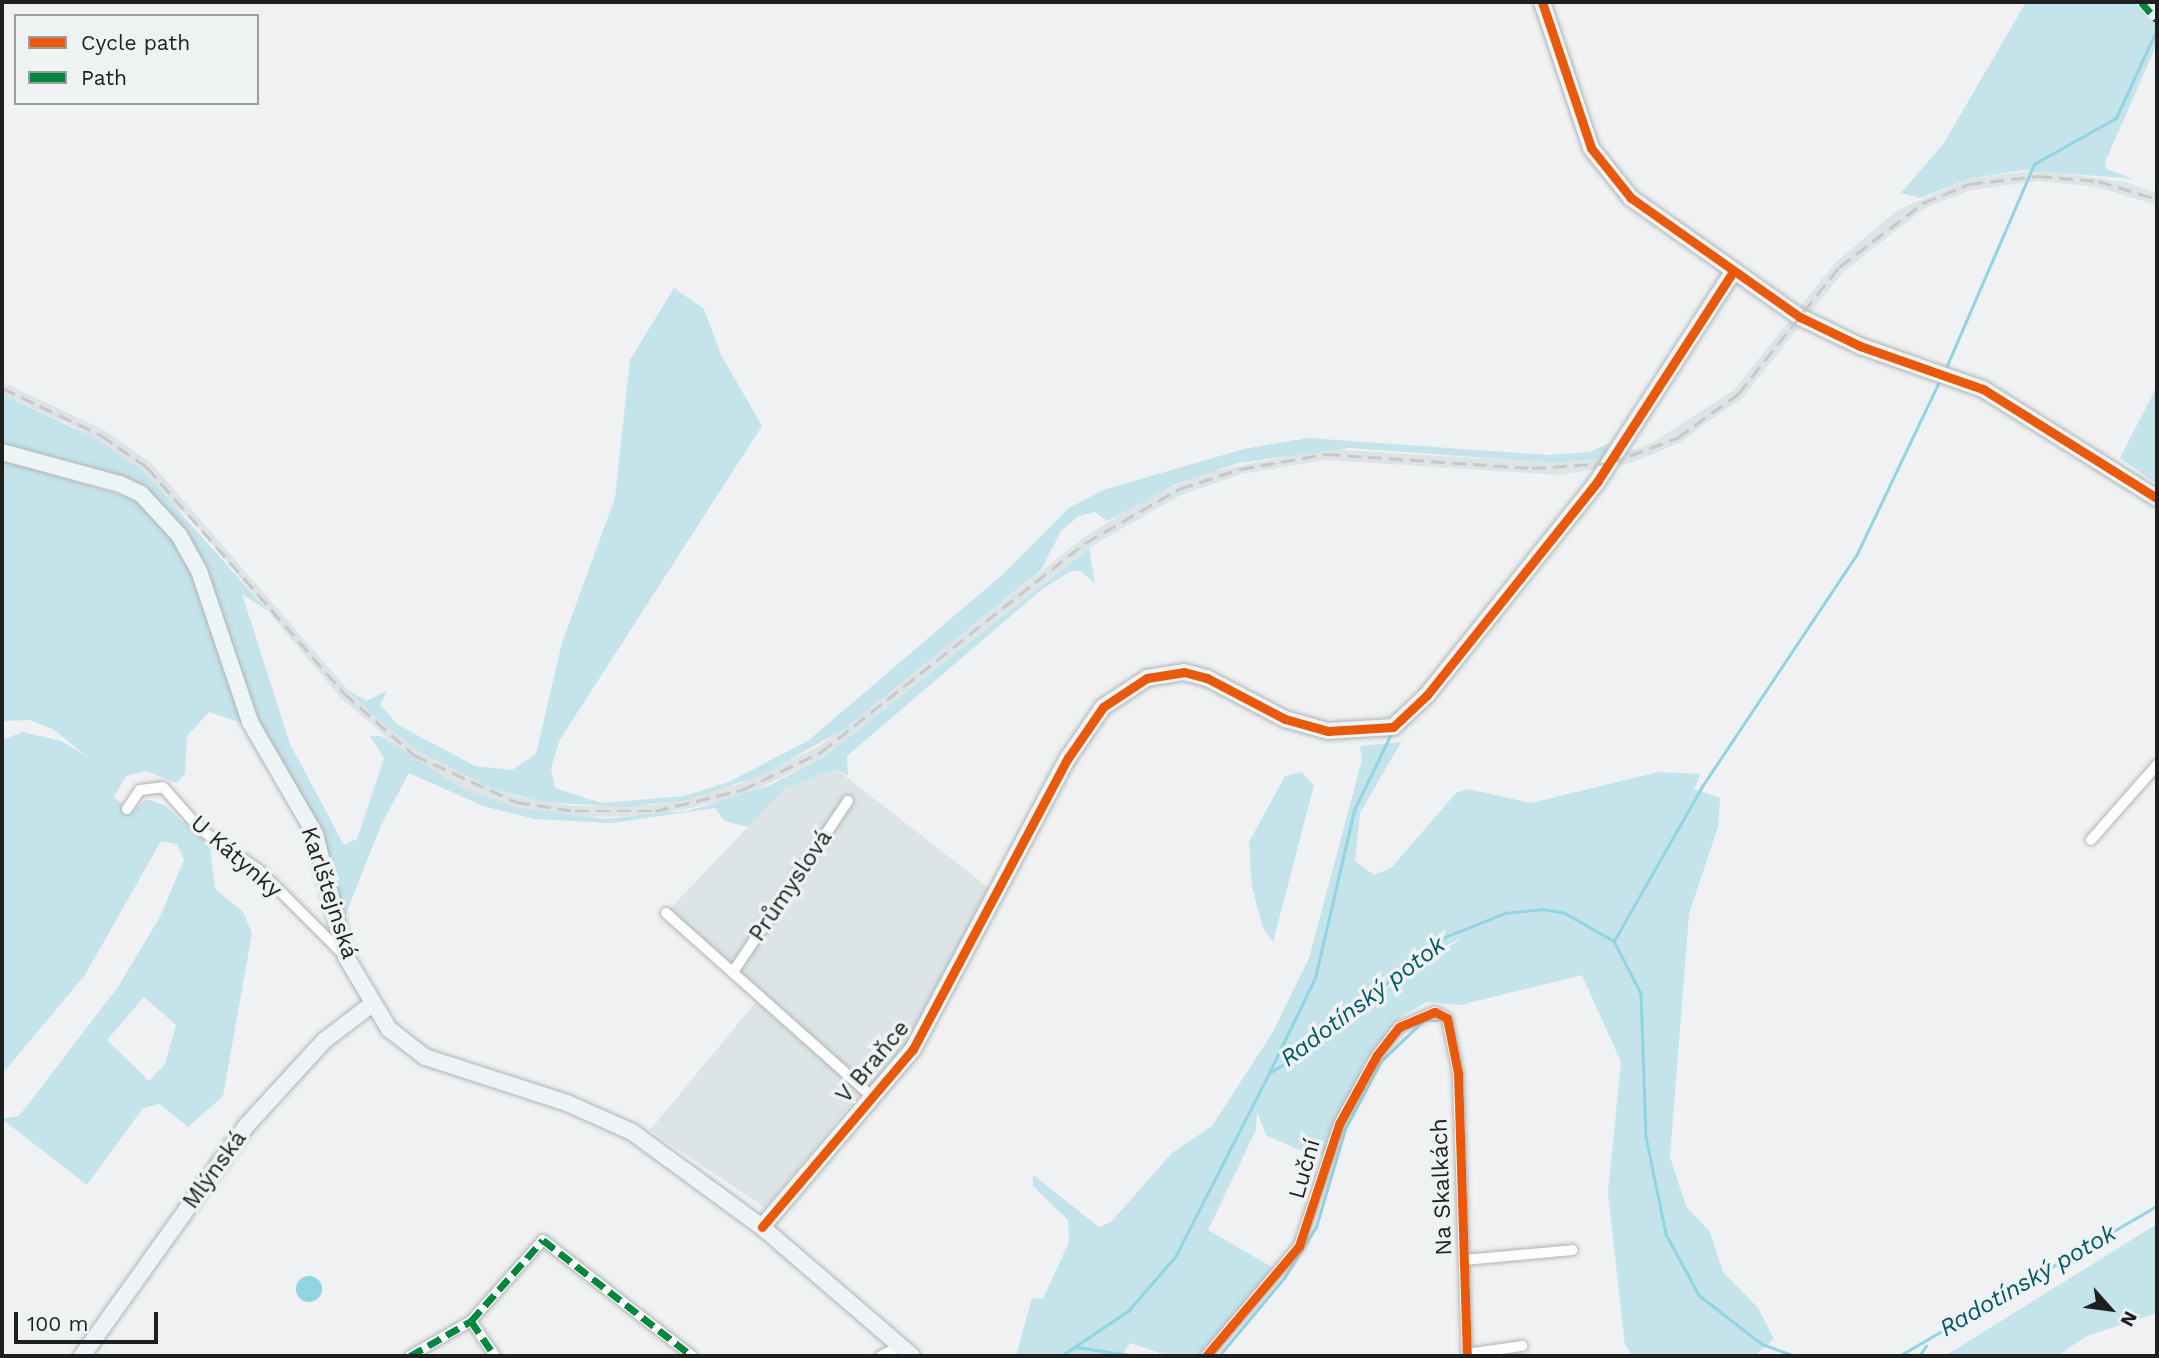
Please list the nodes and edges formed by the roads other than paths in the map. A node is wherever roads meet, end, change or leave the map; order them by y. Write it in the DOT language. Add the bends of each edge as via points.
graph roads {
  1 [pos="1542,2"];
  2 [pos="1733,272"];
  3 [pos="2,452"];
  4 [pos="2157,498"];
  5 [pos="2157,765"];
  6 [pos="848,800"];
  7 [pos="127,809"];
  8 [pos="2091,840"];
  9 [pos="666,913"];
  10 [pos="346,957"];
  11 [pos="733,972"];
  12 [pos="372,1004"];
  13 [pos="1447,1018"];
  14 [pos="870,1095"];
  15 [pos="762,1227"];
  16 [pos="1573,1250"];
  17 [pos="1464,1261"];
  18 [pos="471,1321"];
  19 [pos="1522,1346"];
  20 [pos="906,1351"];
  21 [pos="1467,1355"];
  22 [pos="82,1356"];
  23 [pos="410,1356"];
  24 [pos="495,1356"];
  25 [pos="692,1356"];
  26 [pos="881,1356"];
  27 [pos="1206,1356"];
  1 -- 2 [label="street" via="1574,108 1601,166 1632,198"];
  2 -- 4 [label="street" via="1844,339 1944,370"];
  2 -- 14 [label="street, V Braňce" via="1597,482 1412,712 1378,732 1328,731 1285,719 1208,678 1184,673 1147,678 1122,691 1090,722 936,1014"];
  3 -- 10 [label="street, Karlštejnská" via="120,484 141,494 179,536 199,571 250,722 314,834"];
  5 -- 8 [label="street"];
  6 -- 11 [label="street, Průmyslová"];
  7 -- 10 [label="street, U Kátynky" via="140,790 163,787 201,830 259,870"];
  9 -- 11 [label="street"];
  10 -- 12 [label="street, Karlštejnská"];
  11 -- 14 [label="street"];
  12 -- 15 [label="street, Karlštejnská" via="389,1029 425,1057 567,1103 632,1132"];
  12 -- 22 [label="street, Mlýnská" via="325,1041 247,1125"];
  13 -- 17 [label="street, Na Skalkách" via="1458,1073"];
  13 -- 27 [label="street, Luční" via="1416,1016 1377,1055 1339,1124 1299,1246"];
  14 -- 15 [label="street, V Braňce"];
  15 -- 20 [label="street, Karlštejnská"];
  16 -- 17 [label="street"];
  17 -- 21 [label="street, Na Skalkách"];
  18 -- 23 [label="street"];
  18 -- 24 [label="street"];
  18 -- 25 [label="street" via="543,1240"];
  19 -- 21 [label="street"];
  20 -- 26 [label="street"];
}
